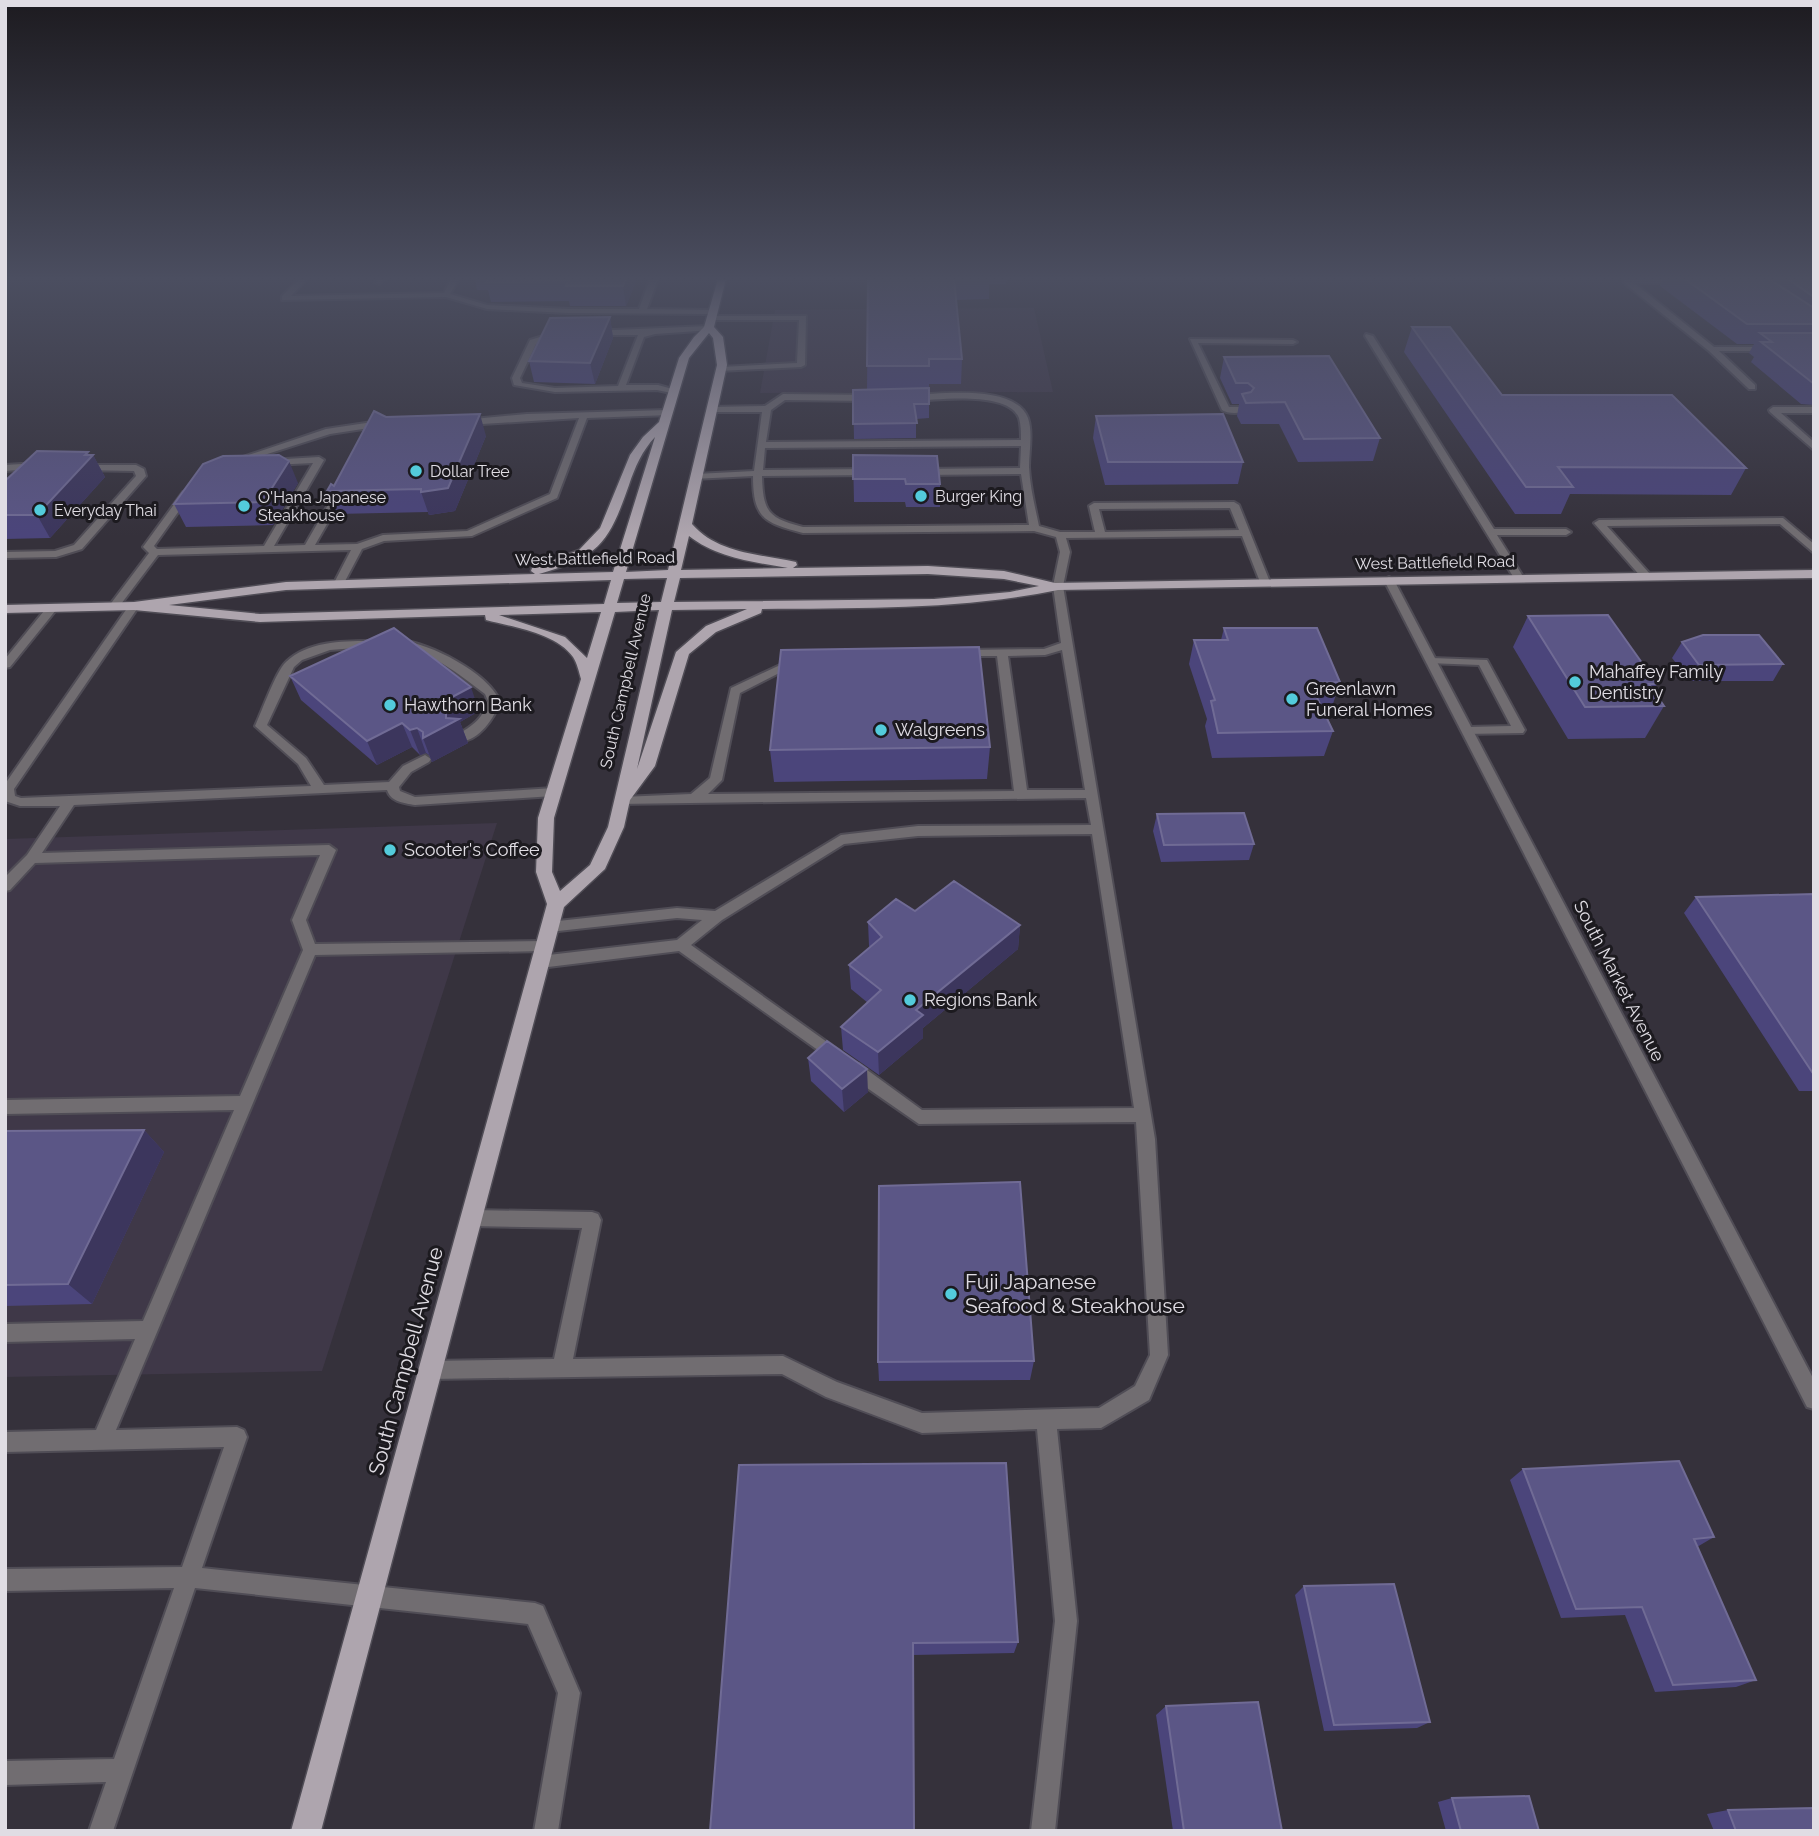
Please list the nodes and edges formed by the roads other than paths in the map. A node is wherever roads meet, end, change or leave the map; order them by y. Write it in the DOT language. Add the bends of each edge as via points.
graph roads {
  1 [pos="522,365"];
  2 [pos="630,365"];
  3 [pos="682,365"];
  4 [pos="721,365"];
  5 [pos="801,365"];
  6 [pos="1205,365"];
  7 [pos="1387,365"];
  8 [pos="1729,365"];
  9 [pos="721,369"];
  10 [pos="622,386"];
  11 [pos="1752,387"];
  12 [pos="673,392"];
  13 [pos="903,398"];
  14 [pos="877,399"];
  15 [pos="712,409"];
  16 [pos="767,409"];
  17 [pos="1243,410"];
  18 [pos="1814,410"];
  19 [pos="584,415"];
  20 [pos="666,416"];
  21 [pos="456,422"];
  22 [pos="391,423"];
  23 [pos="1024,443"];
  24 [pos="762,445"];
  25 [pos="1814,447"];
  26 [pos="53,467"];
  27 [pos="67,467"];
  28 [pos="5,468"];
  29 [pos="1025,471"];
  30 [pos="887,472"];
  31 [pos="914,472"];
  32 [pos="757,473"];
  33 [pos="349,477"];
  34 [pos="696,477"];
  35 [pos="194,485"];
  36 [pos="685,524"];
  37 [pos="1034,528"];
  38 [pos="1490,532"];
  39 [pos="1566,532"];
  40 [pos="1246,533"];
  41 [pos="1060,535"];
  42 [pos="1101,535"];
  43 [pos="358,547"];
  44 [pos="308,548"];
  45 [pos="267,549"];
  46 [pos="1814,550"];
  47 [pos="155,552"];
  48 [pos="5,555"];
  49 [pos="822,572"];
  50 [pos="673,574"];
  51 [pos="1814,574"];
  52 [pos="618,575"];
  53 [pos="1646,576"];
  54 [pos="1519,578"];
  55 [pos="489,579"];
  56 [pos="1390,580"];
  57 [pos="1265,582"];
  58 [pos="339,583"];
  59 [pos="1058,586"];
  60 [pos="778,605"];
  61 [pos="114,606"];
  62 [pos="134,606"];
  63 [pos="666,606"];
  64 [pos="52,608"];
  65 [pos="610,608"];
  66 [pos="5,609"];
  67 [pos="474,611"];
  68 [pos="1067,645"];
  69 [pos="1002,652"];
  70 [pos="948,653"];
  71 [pos="802,658"];
  72 [pos="1432,661"];
  73 [pos="6,665"];
  74 [pos="588,679"];
  75 [pos="1468,731"];
  76 [pos="461,738"];
  77 [pos="425,759"];
  78 [pos="393,786"];
  79 [pos="320,789"];
  80 [pos="554,792"];
  81 [pos="1021,794"];
  82 [pos="1092,794"];
  83 [pos="694,799"];
  84 [pos="70,801"];
  85 [pos="622,801"];
  86 [pos="1098,829"];
  87 [pos="32,858"];
  88 [pos="5,886"];
  89 [pos="717,916"];
  90 [pos="547,935"];
  91 [pos="681,945"];
  92 [pos="310,950"];
  93 [pos="245,1102"];
  94 [pos="5,1107"];
  95 [pos="1143,1115"];
  96 [pos="471,1218"];
  97 [pos="148,1330"];
  98 [pos="5,1333"];
  99 [pos="562,1368"];
  100 [pos="430,1370"];
  101 [pos="1814,1400"];
  102 [pos="1046,1420"];
  103 [pos="102,1440"];
  104 [pos="5,1442"];
  105 [pos="190,1577"];
  106 [pos="5,1580"];
  107 [pos="369,1598"];
  108 [pos="122,1770"];
  109 [pos="5,1773"];
  110 [pos="101,1831"];
  111 [pos="306,1831"];
  112 [pos="546,1831"];
  113 [pos="1043,1831"];
  1 -- 10 [label="street" via="518,385 555,390"];
  2 -- 10 [label="street"];
  3 -- 12 [label="main road, South Campbell Avenue"];
  4 -- 9 [label="main road, South Campbell Avenue"];
  5 -- 9 [label="street"];
  6 -- 17 [label="street" via="1226,410"];
  7 -- 38 [label="street"];
  8 -- 11 [label="street"];
  9 -- 15 [label="main road, South Campbell Avenue"];
  10 -- 12 [label="street"];
  12 -- 20 [label="main road, South Campbell Avenue"];
  13 -- 23 [label="street" via="994,397 1014,404 1023,417"];
  14 -- 16 [label="street" via="783,397"];
  15 -- 16 [label="street"];
  15 -- 34 [label="main road, South Campbell Avenue"];
  16 -- 24 [label="street"];
  18 -- 25 [label="street" via="1773,410"];
  19 -- 20 [label="street"];
  19 -- 21 [label="street"];
  19 -- 43 [label="street" via="554,496 469,534 383,538"];
  20 -- 52 [label="main road, South Campbell Avenue"];
  20 -- 55 [label="main road" via="636,455 610,525 596,543 555,566"];
  22 -- 45 [label="street" via="337,429 228,463 319,460"];
  23 -- 24 [label="street"];
  23 -- 29 [label="street"];
  24 -- 32 [label="street"];
  26 -- 28 [label="street"];
  27 -- 48 [label="street" via="136,468 141,476 78,547 56,554"];
  29 -- 31 [label="street"];
  29 -- 37 [label="street"];
  30 -- 32 [label="street"];
  32 -- 34 [label="street"];
  32 -- 37 [label="street" via="764,513 775,523 803,530"];
  33 -- 44 [label="street"];
  34 -- 36 [label="main road, South Campbell Avenue"];
  35 -- 47 [label="street" via="148,547"];
  36 -- 49 [label="main road" via="697,537 730,552"];
  36 -- 50 [label="main road, South Campbell Avenue"];
  37 -- 41 [label="street"];
  38 -- 39 [label="street"];
  38 -- 54 [label="street"];
  40 -- 42 [label="street"];
  40 -- 42 [label="street" via="1234,505 1094,506"];
  40 -- 57 [label="street"];
  41 -- 42 [label="street"];
  41 -- 59 [label="street" via="1065,552"];
  43 -- 44 [label="street"];
  43 -- 58 [label="street"];
  44 -- 45 [label="street"];
  45 -- 47 [label="street"];
  46 -- 53 [label="street" via="1783,521 1599,523"];
  47 -- 61 [label="street"];
  49 -- 50 [label="main road, West Battlefield Road"];
  49 -- 59 [label="main road, West Battlefield Road" via="928,570 1004,575"];
  50 -- 52 [label="main road, West Battlefield Road"];
  50 -- 63 [label="main road, South Campbell Avenue"];
  51 -- 53 [label="main road, West Battlefield Road"];
  52 -- 55 [label="main road, West Battlefield Road"];
  52 -- 65 [label="main road, South Campbell Avenue"];
  53 -- 54 [label="main road, West Battlefield Road"];
  54 -- 56 [label="main road, West Battlefield Road"];
  55 -- 58 [label="main road, West Battlefield Road"];
  56 -- 57 [label="main road, West Battlefield Road"];
  56 -- 72 [label="street, South Market Avenue"];
  57 -- 59 [label="main road, West Battlefield Road"];
  58 -- 62 [label="main road, West Battlefield Road"];
  59 -- 60 [label="main road, West Battlefield Road" via="934,603"];
  59 -- 68 [label="street"];
  60 -- 63 [label="main road, West Battlefield Road"];
  60 -- 85 [label="main road" via="727,620 683,652 647,766"];
  61 -- 62 [label="main road, West Battlefield Road"];
  61 -- 64 [label="main road, West Battlefield Road"];
  62 -- 67 [label="main road, West Battlefield Road" via="260,618"];
  62 -- 84 [label="street" via="8,789 9,798 20,802"];
  63 -- 65 [label="main road, West Battlefield Road"];
  63 -- 85 [label="main road, South Campbell Avenue"];
  64 -- 66 [label="main road, West Battlefield Road"];
  64 -- 73 [label="street"];
  65 -- 67 [label="main road, West Battlefield Road"];
  65 -- 74 [label="main road, South Campbell Avenue"];
  67 -- 74 [label="main road" via="566,644 582,660"];
  68 -- 69 [label="street" via="1045,652"];
  68 -- 82 [label="street"];
  69 -- 70 [label="street"];
  69 -- 81 [label="street"];
  71 -- 83 [label="street" via="735,691 716,780"];
  72 -- 75 [label="street, South Market Avenue"];
  72 -- 75 [label="street" via="1483,662 1518,730"];
  74 -- 80 [label="main road, South Campbell Avenue"];
  75 -- 101 [label="street, South Market Avenue"];
  76 -- 79 [label="street" via="484,724 494,701 490,692 431,650 402,643 324,647 309,652 289,665 261,726 302,761"];
  77 -- 78 [label="street" via="407,769"];
  78 -- 79 [label="street"];
  78 -- 80 [label="street" via="401,798 415,801"];
  79 -- 84 [label="street"];
  80 -- 90 [label="main road, South Campbell Avenue" via="545,818"];
  81 -- 82 [label="street"];
  81 -- 83 [label="street"];
  82 -- 86 [label="street"];
  83 -- 85 [label="street"];
  84 -- 87 [label="street"];
  85 -- 90 [label="main road, South Campbell Avenue" via="597,869"];
  86 -- 89 [label="street" via="918,831 841,840"];
  86 -- 95 [label="street"];
  87 -- 88 [label="street"];
  87 -- 92 [label="street" via="329,850 299,920"];
  89 -- 90 [label="street" via="677,913"];
  89 -- 91 [label="street"];
  90 -- 91 [label="street"];
  90 -- 92 [label="street"];
  90 -- 96 [label="main road, South Campbell Avenue"];
  91 -- 95 [label="street" via="919,1117"];
  92 -- 93 [label="street"];
  93 -- 94 [label="street"];
  93 -- 97 [label="street"];
  95 -- 102 [label="street" via="1159,1356 1142,1393 1101,1418"];
  96 -- 99 [label="street" via="592,1220"];
  96 -- 100 [label="main road, South Campbell Avenue"];
  97 -- 98 [label="street"];
  97 -- 103 [label="street"];
  99 -- 100 [label="street"];
  99 -- 102 [label="street" via="783,1365 833,1390 922,1423"];
  100 -- 107 [label="main road, South Campbell Avenue"];
  102 -- 113 [label="street" via="1066,1621"];
  103 -- 104 [label="street"];
  103 -- 105 [label="street" via="237,1437"];
  105 -- 106 [label="street"];
  105 -- 107 [label="street"];
  105 -- 108 [label="street"];
  107 -- 111 [label="main road, South Campbell Avenue"];
  107 -- 112 [label="street" via="535,1614 569,1693"];
  108 -- 109 [label="street"];
  108 -- 110 [label="street"];
}
